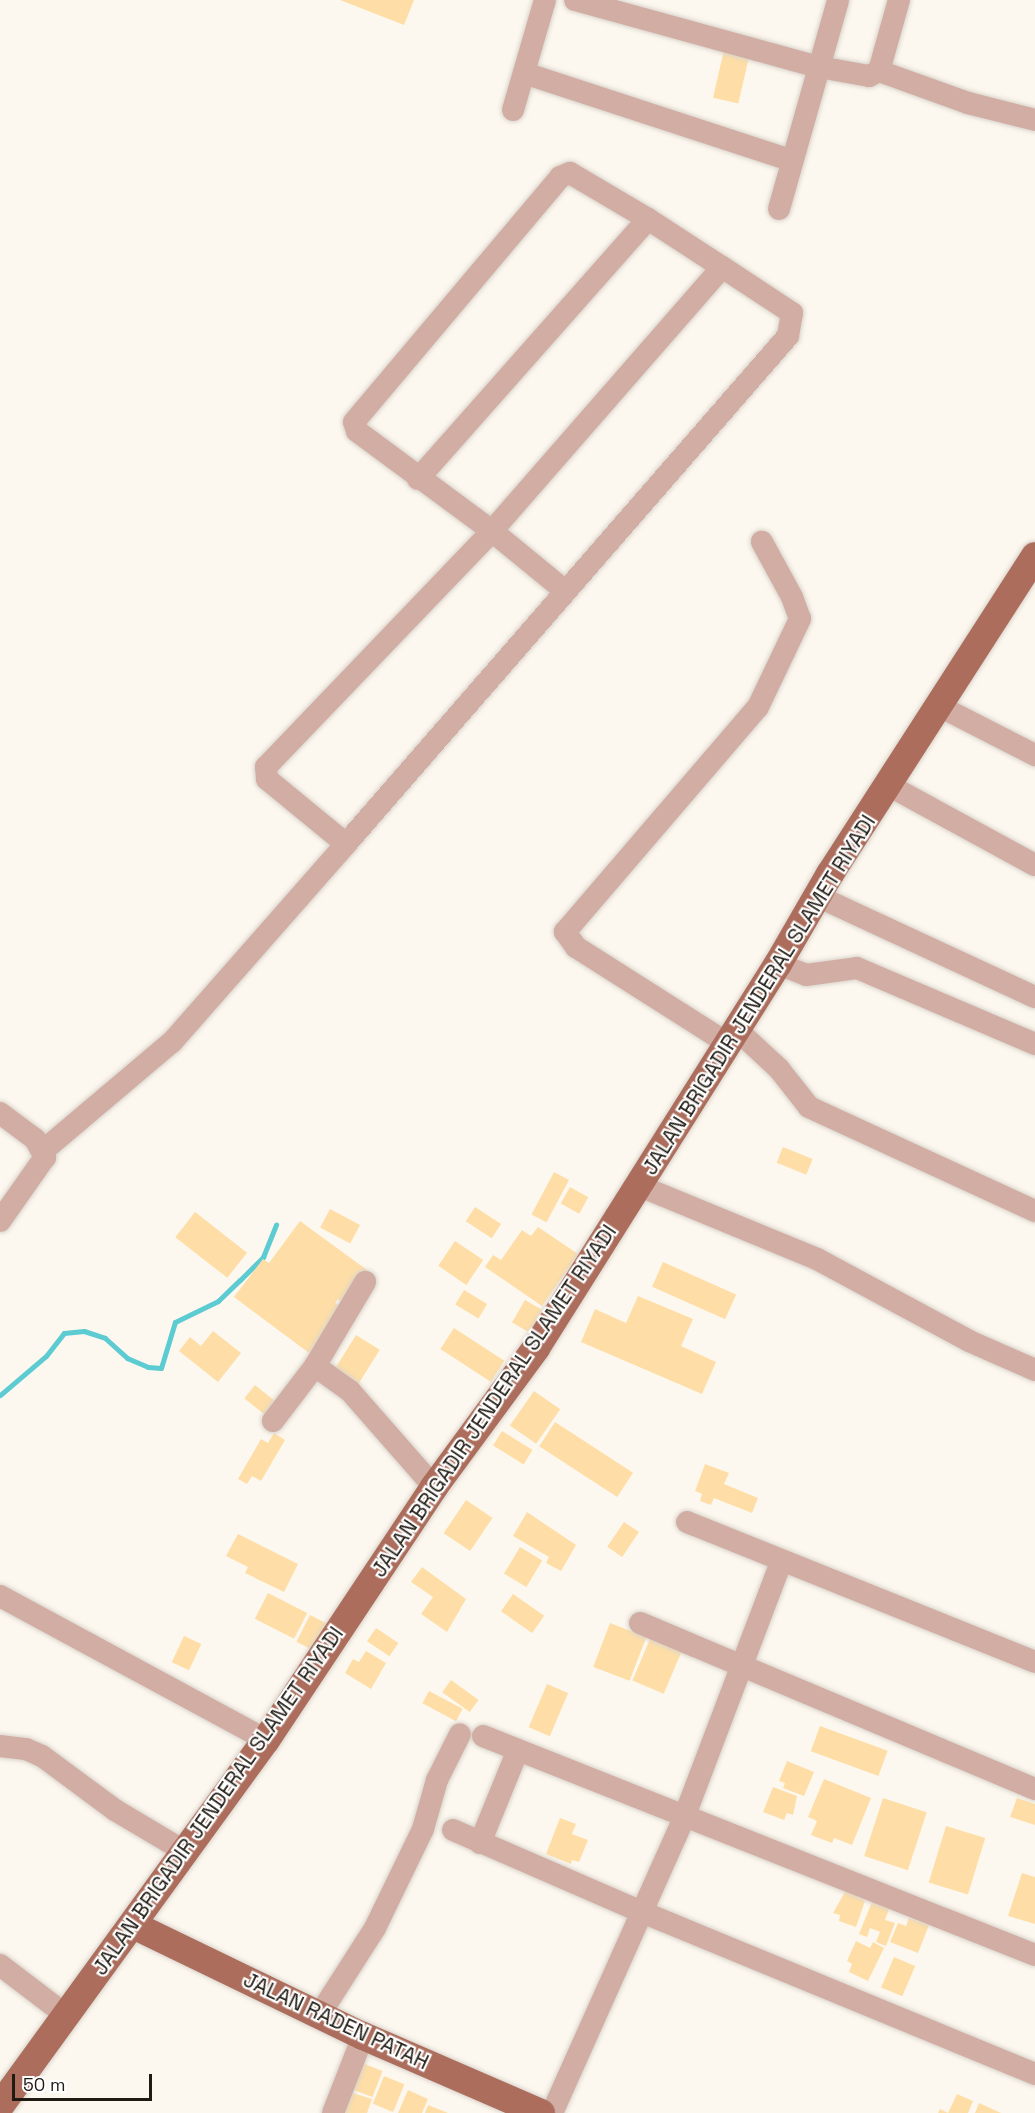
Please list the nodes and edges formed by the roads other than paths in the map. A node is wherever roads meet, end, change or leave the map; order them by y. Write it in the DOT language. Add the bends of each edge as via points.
graph roads {
  1 [pos="545,0"];
  2 [pos="575,0"];
  3 [pos="899,0"];
  4 [pos="839,2"];
  5 [pos="819,67"];
  6 [pos="879,71"];
  7 [pos="524,73"];
  8 [pos="513,110"];
  9 [pos="1035,120"];
  10 [pos="790,160"];
  11 [pos="779,210"];
  12 [pos="648,219"];
  13 [pos="722,267"];
  14 [pos="418,479"];
  15 [pos="492,531"];
  16 [pos="762,542"];
  17 [pos="1035,556"];
  18 [pos="564,590"];
  19 [pos="941,707"];
  20 [pos="1035,755"];
  21 [pos="890,786"];
  22 [pos="346,844"];
  23 [pos="1035,865"];
  24 [pos="818,896"];
  25 [pos="778,964"];
  26 [pos="1035,997"];
  27 [pos="732,1036"];
  28 [pos="1035,1044"];
  29 [pos="0,1113"];
  30 [pos="44,1150"];
  31 [pos="640,1186"];
  32 [pos="1035,1211"];
  33 [pos="0,1221"];
  34 [pos="365,1282"];
  35 [pos="315,1366"];
  36 [pos="1035,1370"];
  37 [pos="273,1421"];
  38 [pos="434,1487"];
  39 [pos="687,1522"];
  40 [pos="781,1562"];
  41 [pos="0,1596"];
  42 [pos="640,1623"];
  43 [pos="1035,1662"];
  44 [pos="743,1668"];
  45 [pos="460,1734"];
  46 [pos="483,1736"];
  47 [pos="266,1740"];
  48 [pos="0,1746"];
  49 [pos="518,1750"];
  50 [pos="1035,1789"];
  51 [pos="685,1815"];
  52 [pos="453,1830"];
  53 [pos="480,1843"];
  54 [pos="184,1851"];
  55 [pos="642,1912"];
  56 [pos="133,1925"];
  57 [pos="1035,1955"];
  58 [pos="0,1965"];
  59 [pos="320,2014"];
  60 [pos="67,2016"];
  61 [pos="363,2036"];
  62 [pos="1035,2074"];
  63 [pos="0,2106"];
  64 [pos="333,2113"];
  65 [pos="541,2113"];
  66 [pos="552,2113"];
  1 -- 7 [label="street"];
  2 -- 5 [label="street"];
  3 -- 6 [label="street"];
  4 -- 5 [label="street"];
  5 -- 6 [label="street" via="869,76"];
  5 -- 10 [label="street"];
  6 -- 9 [label="street" via="968,104"];
  7 -- 8 [label="street"];
  7 -- 10 [label="street"];
  10 -- 11 [label="street"];
  12 -- 13 [label="street"];
  12 -- 14 [label="street"];
  12 -- 14 [label="street" via="577,175 565,173 560,177 354,422 357,430"];
  13 -- 15 [label="street"];
  13 -- 18 [label="street" via="792,313 788,336"];
  14 -- 15 [label="street"];
  15 -- 18 [label="street"];
  15 -- 22 [label="street" via="266,767 267,779"];
  16 -- 27 [label="street" via="800,619 758,707 565,932 576,947"];
  17 -- 19 [label="main road, JALAN BRIGADIR JENDERAL SLAMET RIYADI"];
  18 -- 22 [label="street"];
  19 -- 20 [label="street"];
  19 -- 21 [label="main road, JALAN BRIGADIR JENDERAL SLAMET RIYADI"];
  21 -- 23 [label="street"];
  21 -- 24 [label="main road, JALAN BRIGADIR JENDERAL SLAMET RIYADI"];
  22 -- 30 [label="street" via="172,1042"];
  24 -- 25 [label="main road, JALAN BRIGADIR JENDERAL SLAMET RIYADI"];
  24 -- 26 [label="street"];
  25 -- 27 [label="main road, JALAN BRIGADIR JENDERAL SLAMET RIYADI"];
  25 -- 28 [label="street" via="806,975 857,968"];
  27 -- 31 [label="main road, JALAN BRIGADIR JENDERAL SLAMET RIYADI"];
  27 -- 32 [label="street" via="779,1069 808,1107"];
  29 -- 30 [label="street"];
  30 -- 33 [label="street" via="44,1164"];
  31 -- 36 [label="street" via="817,1259 969,1341"];
  31 -- 38 [label="main road, JALAN BRIGADIR JENDERAL SLAMET RIYADI" via="536,1347"];
  34 -- 35 [label="street"];
  35 -- 37 [label="street"];
  35 -- 38 [label="street" via="357,1398"];
  38 -- 47 [label="main road, JALAN BRIGADIR JENDERAL SLAMET RIYADI"];
  39 -- 40 [label="street"];
  40 -- 43 [label="street"];
  40 -- 44 [label="street"];
  41 -- 47 [label="street"];
  42 -- 44 [label="street"];
  44 -- 50 [label="street"];
  44 -- 51 [label="street"];
  45 -- 59 [label="street" via="437,1780 423,1829 380,1918"];
  46 -- 49 [label="street"];
  47 -- 54 [label="main road, JALAN BRIGADIR JENDERAL SLAMET RIYADI"];
  48 -- 54 [label="street" via="26,1749 42,1756 115,1810"];
  49 -- 51 [label="street"];
  49 -- 53 [label="street"];
  51 -- 55 [label="street"];
  51 -- 57 [label="street"];
  52 -- 53 [label="street"];
  53 -- 55 [label="street"];
  54 -- 56 [label="main road, JALAN BRIGADIR JENDERAL SLAMET RIYADI"];
  55 -- 62 [label="street"];
  55 -- 66 [label="street"];
  56 -- 59 [label="main road, JALAN RADEN PATAH"];
  56 -- 60 [label="main road, JALAN BRIGADIR JENDERAL SLAMET RIYADI"];
  58 -- 60 [label="street"];
  59 -- 61 [label="main road, JALAN RADEN PATAH"];
  60 -- 63 [label="main road, JALAN BRIGADIR JENDERAL SLAMET RIYADI"];
  61 -- 64 [label="street"];
  61 -- 65 [label="main road, JALAN RADEN PATAH"];
}
